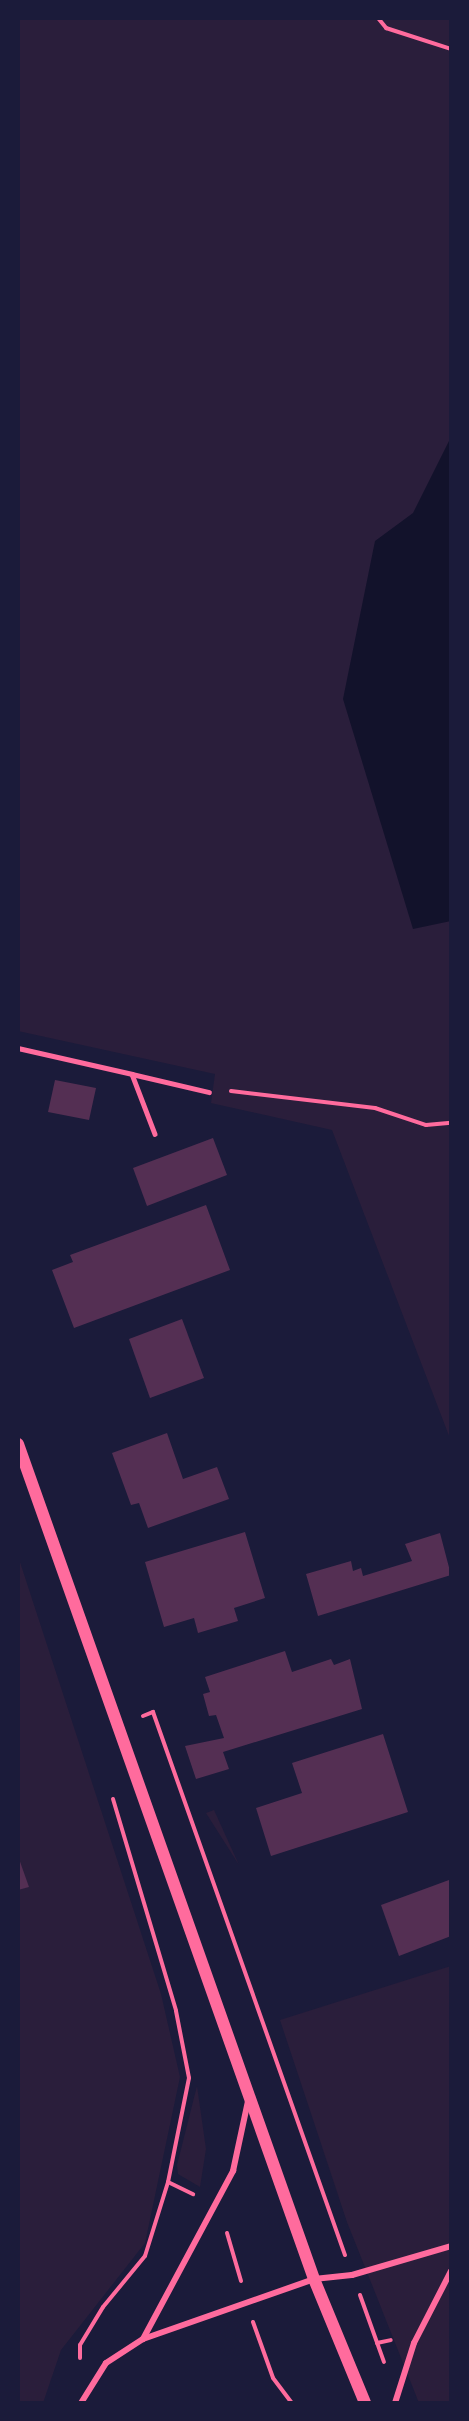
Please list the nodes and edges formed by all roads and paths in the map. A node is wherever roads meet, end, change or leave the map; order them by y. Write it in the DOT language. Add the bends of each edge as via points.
graph roads {
  1 [pos="378,18"];
  2 [pos="451,49"];
  3 [pos="18,1048"];
  4 [pos="132,1074"];
  5 [pos="209,1092"];
  6 [pos="451,1123"];
  7 [pos="155,1134"];
  8 [pos="18,1444"];
  9 [pos="153,1712"];
  10 [pos="110,1787"];
  11 [pos="250,2091"];
  12 [pos="168,2182"];
  13 [pos="210,2211"];
  14 [pos="451,2246"];
  15 [pos="451,2271"];
  16 [pos="352,2275"];
  17 [pos="314,2279"];
  18 [pos="249,2306"];
  19 [pos="143,2339"];
  20 [pos="396,2399"];
  21 [pos="81,2402"];
  22 [pos="292,2403"];
  23 [pos="365,2403"];
  1 -- 2 [label="path" via="386,28"];
  3 -- 4 [label="lane"];
  4 -- 5 [label="lane"];
  4 -- 7 [label="lane"];
  5 -- 6 [label="path" via="251,1090 375,1108 426,1125"];
  8 -- 11 [label="main road"];
  9 -- 16 [label="path"];
  10 -- 12 [label="path" via="173,2000 189,2078"];
  11 -- 13 [label="street" via="233,2171"];
  11 -- 17 [label="main road"];
  12 -- 13 [label="path" via="191,2192"];
  12 -- 21 [label="path" via="145,2256 80,2345"];
  13 -- 18 [label="path" via="225,2226"];
  13 -- 19 [label="street"];
  14 -- 16 [label="street"];
  15 -- 20 [label="street" via="414,2343"];
  16 -- 17 [label="street"];
  16 -- 20 [label="path"];
  17 -- 18 [label="street"];
  17 -- 23 [label="main road"];
  18 -- 19 [label="street"];
  18 -- 22 [label="path" via="269,2370"];
  19 -- 21 [label="street" via="106,2363"];
}
